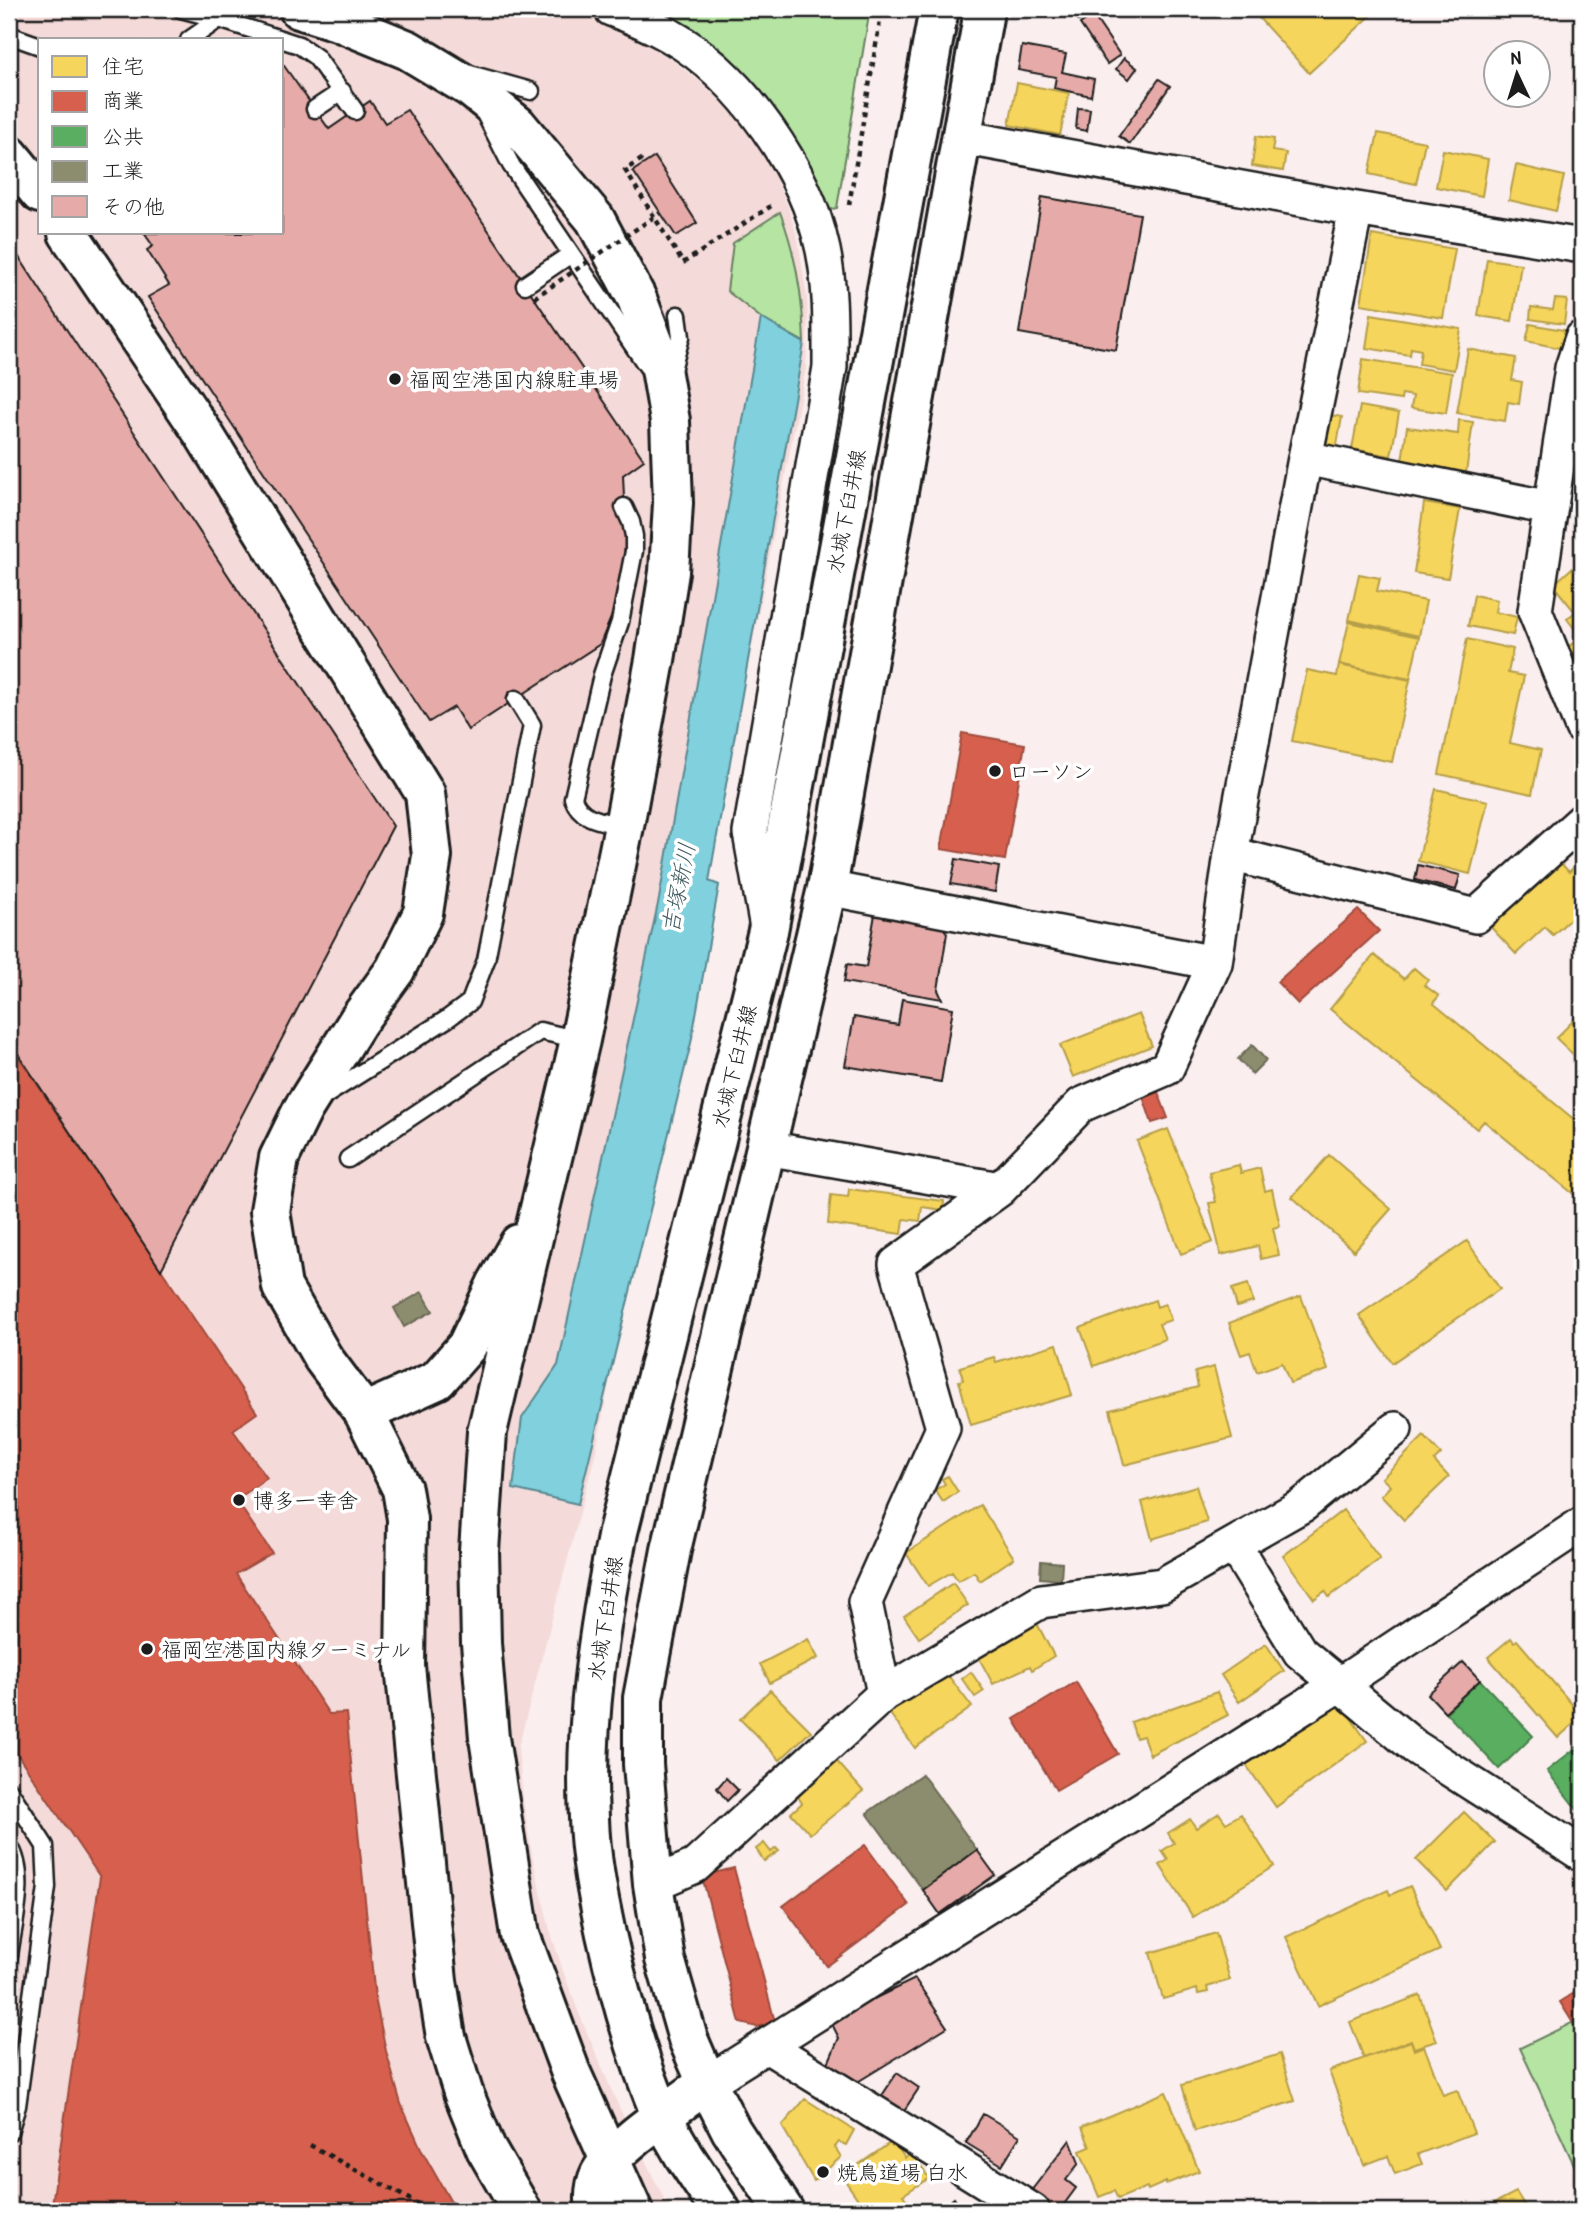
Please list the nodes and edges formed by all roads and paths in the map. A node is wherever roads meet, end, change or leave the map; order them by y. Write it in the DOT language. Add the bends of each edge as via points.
graph roads {
  1 [pos="181,9"];
  2 [pos="299,9"];
  3 [pos="611,9"];
  4 [pos="882,9"];
  5 [pos="939,9"];
  6 [pos="982,9"];
  7 [pos="219,19"];
  8 [pos="9,35"];
  9 [pos="192,38"];
  10 [pos="277,38"];
  11 [pos="284,40"];
  12 [pos="38,45"];
  13 [pos="434,65"];
  14 [pos="471,88"];
  15 [pos="531,90"];
  16 [pos="342,91"];
  17 [pos="315,109"];
  18 [pos="355,111"];
  19 [pos="961,137"];
  20 [pos="642,159"];
  21 [pos="776,202"];
  22 [pos="849,206"];
  23 [pos="1356,209"];
  24 [pos="660,213"];
  25 [pos="69,234"];
  26 [pos="1582,246"];
  27 [pos="571,254"];
  28 [pos="530,291"];
  29 [pos="678,315"];
  30 [pos="1582,338"];
  31 [pos="665,392"];
  32 [pos="1305,458"];
  33 [pos="624,507"];
  34 [pos="1550,508"];
  35 [pos="516,699"];
  36 [pos="1582,727"];
  37 [pos="1582,821"];
  38 [pos="624,826"];
  39 [pos="1231,854"];
  40 [pos="827,888"];
  41 [pos="768,931"];
  42 [pos="1216,963"];
  43 [pos="580,1040"];
  44 [pos="303,1109"];
  45 [pos="766,1148"];
  46 [pos="348,1158"];
  47 [pos="1000,1189"];
  48 [pos="542,1203"];
  49 [pos="364,1413"];
  50 [pos="1395,1429"];
  51 [pos="1582,1524"];
  52 [pos="1234,1545"];
  53 [pos="1340,1684"];
  54 [pos="884,1694"];
  55 [pos="9,1790"];
  56 [pos="9,1845"];
  57 [pos="1582,1853"];
  58 [pos="653,1884"];
  59 [pos="9,1956"];
  60 [pos="767,2046"];
  61 [pos="707,2083"];
  62 [pos="662,2117"];
  63 [pos="9,2132"];
  64 [pos="310,2145"];
  65 [pos="611,2158"];
  66 [pos="431,2211"];
  67 [pos="522,2211"];
  68 [pos="596,2211"];
  69 [pos="634,2211"];
  70 [pos="720,2211"];
  71 [pos="784,2211"];
  72 [pos="1033,2211"];
  1 -- 7 [label="lane"];
  2 -- 13 [label="street" via="408,50"];
  3 -- 41 [label="street" via="695,52 768,127 798,180 827,271 831,367 750,833"];
  4 -- 22 [label="path"];
  5 -- 41 [label="street, 水城下臼井線"];
  6 -- 19 [label="street"];
  7 -- 9 [label="lane"];
  7 -- 10 [label="lane"];
  8 -- 12 [label="lane"];
  11 -- 16 [label="lane" via="316,57"];
  13 -- 14 [label="street"];
  13 -- 15 [label="lane"];
  14 -- 27 [label="lane" via="511,165"];
  14 -- 31 [label="street" via="517,125 595,219 638,299 659,357"];
  16 -- 17 [label="lane"];
  16 -- 18 [label="lane"];
  19 -- 23 [label="street"];
  19 -- 40 [label="street"];
  20 -- 21 [label="path" via="625,170 683,262"];
  23 -- 26 [label="street"];
  23 -- 32 [label="street"];
  24 -- 28 [label="path, bridge"];
  25 -- 44 [label="street" via="203,433 425,793 432,856 423,913 396,970"];
  27 -- 28 [label="lane"];
  27 -- 31 [label="lane"];
  29 -- 31 [label="lane" via="681,337"];
  30 -- 34 [label="street" via="1572,368"];
  31 -- 38 [label="street" via="673,503 668,572"];
  32 -- 34 [label="street"];
  32 -- 39 [label="street"];
  33 -- 38 [label="lane" via="635,536 634,551 573,798 576,807 592,819"];
  34 -- 36 [label="street" via="1535,611"];
  35 -- 44 [label="lane" via="532,725 486,960 470,1002"];
  37 -- 39 [label="street" via="1476,916"];
  38 -- 43 [label="street"];
  39 -- 42 [label="street"];
  40 -- 42 [label="street"];
  40 -- 45 [label="street"];
  41 -- 62 [label="street, 水城下臼井線" via="618,1532 601,1617 590,1723 589,1819 598,1894 618,1988"];
  42 -- 47 [label="street" via="1167,1068 1081,1105"];
  43 -- 46 [label="lane" via="540,1031"];
  43 -- 48 [label="street"];
  44 -- 49 [label="street" via="279,1158 270,1212 282,1287 323,1358"];
  45 -- 47 [label="street"];
  45 -- 58 [label="street" via="671,1550 643,1698 642,1763"];
  47 -- 54 [label="street" via="897,1264 943,1429 865,1602"];
  48 -- 49 [label="street" via="467,1346 437,1380"];
  48 -- 65 [label="street" via="486,1432 479,1551 481,1643 489,1738 520,1935 571,2073"];
  49 -- 67 [label="street" via="402,1489 407,1519 405,1666 446,2037 486,2149"];
  50 -- 52 [label="street" via="1303,1505"];
  51 -- 53 [label="street"];
  52 -- 53 [label="street" via="1300,1652"];
  52 -- 54 [label="street" via="1162,1585 1041,1601"];
  53 -- 57 [label="street" via="1415,1747"];
  53 -- 60 [label="street"];
  54 -- 58 [label="street" via="695,1866"];
  55 -- 63 [label="lane" via="45,1846 47,1887 17,2106"];
  56 -- 59 [label="lane" via="15,1855 18,1885"];
  58 -- 61 [label="street" via="665,1959 688,2039"];
  60 -- 61 [label="street"];
  60 -- 72 [label="street"];
  61 -- 62 [label="street"];
  61 -- 71 [label="street" via="731,2130"];
  62 -- 65 [label="street"];
  62 -- 70 [label="street, 水城下臼井線"];
  64 -- 66 [label="path"];
  65 -- 68 [label="street" via="599,2176"];
  65 -- 69 [label="street"];
}
